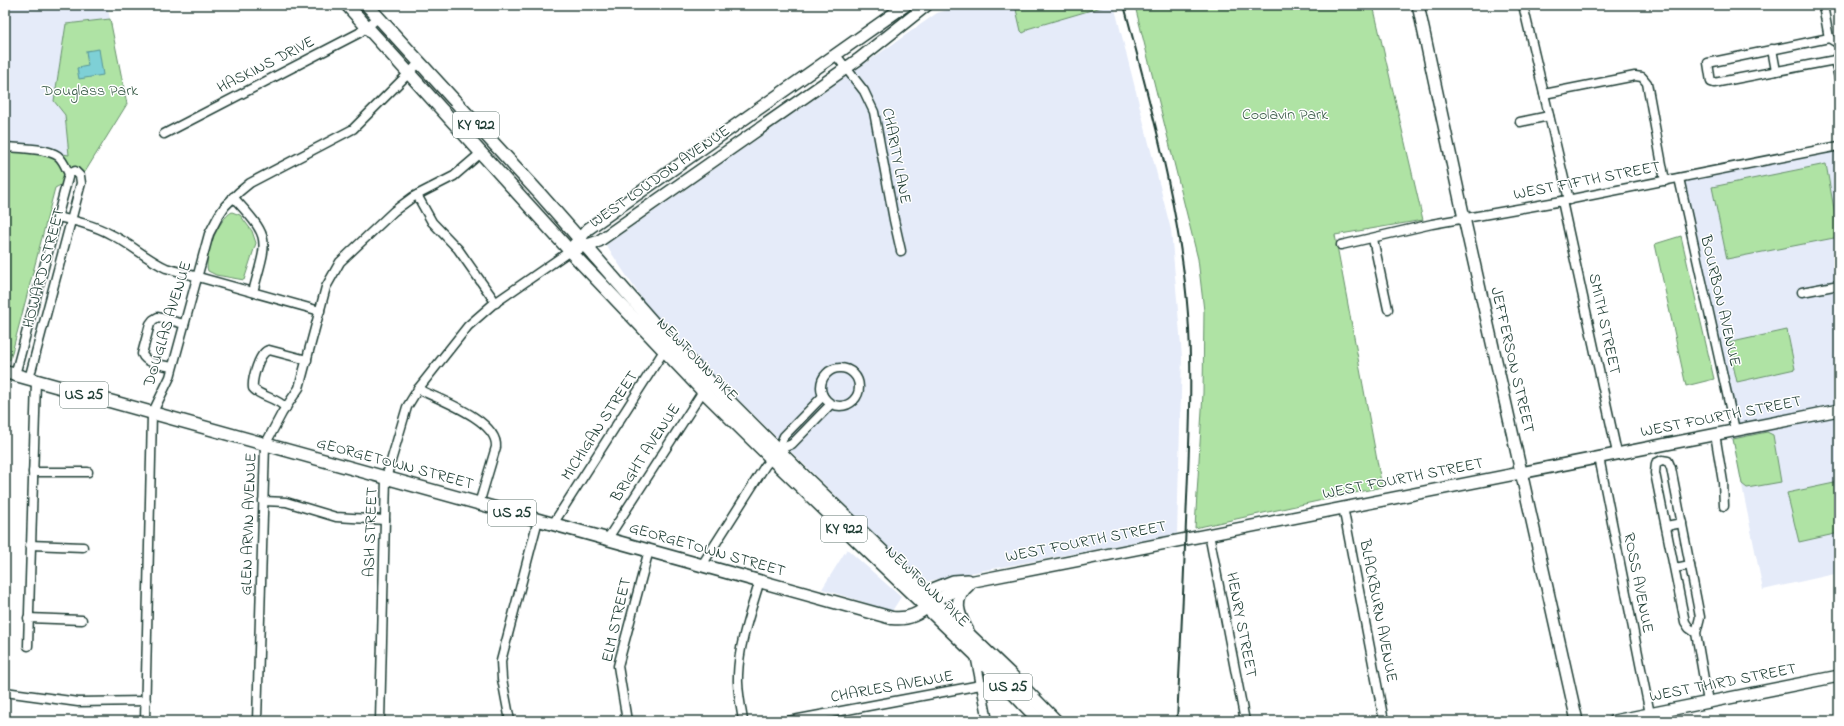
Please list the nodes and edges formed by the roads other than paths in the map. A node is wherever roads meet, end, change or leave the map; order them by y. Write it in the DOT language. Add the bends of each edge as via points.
graph roads {
  1 [pos="348,5"];
  2 [pos="367,5"];
  3 [pos="906,5"];
  4 [pos="926,5"];
  5 [pos="1418,5"];
  6 [pos="1523,5"];
  7 [pos="1824,5"];
  8 [pos="378,18"];
  9 [pos="368,28"];
  10 [pos="1830,38"];
  11 [pos="1839,44"];
  12 [pos="1772,50"];
  13 [pos="835,54"];
  14 [pos="1837,56"];
  15 [pos="419,63"];
  16 [pos="846,68"];
  17 [pos="1776,71"];
  18 [pos="409,73"];
  19 [pos="1839,78"];
  20 [pos="1544,94"];
  21 [pos="1549,116"];
  22 [pos="1520,122"];
  23 [pos="164,134"];
  24 [pos="1839,146"];
  25 [pos="5,147"];
  26 [pos="482,152"];
  27 [pos="69,174"];
  28 [pos="1679,178"];
  29 [pos="1666,181"];
  30 [pos="417,195"];
  31 [pos="233,197"];
  32 [pos="1566,200"];
  33 [pos="57,217"];
  34 [pos="1464,218"];
  35 [pos="71,220"];
  36 [pos="1374,239"];
  37 [pos="583,242"];
  38 [pos="1341,245"];
  39 [pos="570,251"];
  40 [pos="902,251"];
  41 [pos="198,277"];
  42 [pos="1839,285"];
  43 [pos="252,292"];
  44 [pos="1802,292"];
  45 [pos="496,303"];
  46 [pos="1388,309"];
  47 [pos="320,311"];
  48 [pos="184,324"];
  49 [pos="667,346"];
  50 [pos="307,360"];
  51 [pos="172,367"];
  52 [pos="10,374"];
  53 [pos="33,380"];
  54 [pos="706,386"];
  55 [pos="418,389"];
  56 [pos="823,396"];
  57 [pos="831,404"];
  58 [pos="286,408"];
  59 [pos="1839,410"];
  60 [pos="152,414"];
  61 [pos="1735,430"];
  62 [pos="1715,434"];
  63 [pos="265,445"];
  64 [pos="1617,453"];
  65 [pos="774,454"];
  66 [pos="1599,457"];
  67 [pos="33,472"];
  68 [pos="88,472"];
  69 [pos="1521,472"];
  70 [pos="386,478"];
  71 [pos="263,501"];
  72 [pos="479,504"];
  73 [pos="1724,506"];
  74 [pos="1343,507"];
  75 [pos="385,520"];
  76 [pos="538,520"];
  77 [pos="1682,523"];
  78 [pos="553,524"];
  79 [pos="1666,526"];
  80 [pos="1209,534"];
  81 [pos="608,538"];
  82 [pos="30,545"];
  83 [pos="83,547"];
  84 [pos="648,550"];
  85 [pos="702,565"];
  86 [pos="1690,565"];
  87 [pos="1675,568"];
  88 [pos="760,580"];
  89 [pos="974,581"];
  90 [pos="925,592"];
  91 [pos="930,605"];
  92 [pos="28,618"];
  93 [pos="82,620"];
  94 [pos="969,634"];
  95 [pos="1696,634"];
  96 [pos="28,646"];
  97 [pos="975,654"];
  98 [pos="1839,676"];
  99 [pos="1002,682"];
  100 [pos="981,686"];
  101 [pos="5,692"];
  102 [pos="146,701"];
  103 [pos="1708,702"];
  104 [pos="1644,717"];
  105 [pos="145,721"];
  106 [pos="257,721"];
  107 [pos="380,721"];
  108 [pos="510,721"];
  109 [pos="627,721"];
  110 [pos="743,721"];
  111 [pos="788,721"];
  112 [pos="988,721"];
  113 [pos="1040,721"];
  114 [pos="1056,721"];
  115 [pos="1245,721"];
  116 [pos="1384,721"];
  117 [pos="1577,721"];
  118 [pos="1614,721"];
  1 -- 9 [label="main road, NEWTOWN PIKE / KY 922"];
  2 -- 8 [label="main road, NEWTOWN PIKE / KY 922"];
  3 -- 13 [label="main road, WEST LOUDON AVENUE"];
  4 -- 16 [label="main road, WEST LOUDON AVENUE" via="914,17"];
  5 -- 34 [label="main road, JEFFERSON STREET"];
  6 -- 20 [label="street, SMITH STREET"];
  7 -- 10 [label="street"];
  8 -- 9 [label="street, HASKINS DRIVE"];
  8 -- 15 [label="main road, NEWTOWN PIKE / KY 922"];
  9 -- 18 [label="main road, NEWTOWN PIKE / KY 922"];
  9 -- 23 [label="street, HASKINS DRIVE"];
  10 -- 11 [label="street"];
  10 -- 12 [label="street"];
  12 -- 17 [label="street"];
  12 -- 17 [label="street" via="1708,63 1711,82"];
  13 -- 16 [label="street, CHARITY LANE"];
  13 -- 37 [label="main road, WEST LOUDON AVENUE" via="594,224"];
  14 -- 17 [label="street"];
  14 -- 19 [label="street"];
  15 -- 18 [label="street, DOUGLAS AVENUE"];
  15 -- 37 [label="main road, NEWTOWN PIKE / KY 922"];
  16 -- 37 [label="main road, WEST LOUDON AVENUE" via="599,240"];
  16 -- 40 [label="street, CHARITY LANE" via="864,90 874,112"];
  18 -- 26 [label="main road, NEWTOWN PIKE / KY 922"];
  18 -- 31 [label="street, DOUGLAS AVENUE" via="353,129 250,183"];
  20 -- 21 [label="street, SMITH STREET"];
  20 -- 29 [label="street" via="1635,76 1645,80"];
  21 -- 22 [label="street"];
  21 -- 32 [label="street, SMITH STREET"];
  24 -- 28 [label="street, WEST FIFTH STREET"];
  25 -- 27 [label="street, HOWARD STREET" via="57,156 65,164"];
  26 -- 30 [label="street, GLEN ARVIN AVENUE" via="454,176"];
  26 -- 39 [label="main road, NEWTOWN PIKE / KY 922"];
  27 -- 33 [label="street, HOWARD STREET"];
  27 -- 35 [label="street, HOWARD STREET" via="75,171 80,176 81,183"];
  28 -- 29 [label="street, WEST FIFTH STREET"];
  28 -- 61 [label="street, BOURBON AVENUE"];
  29 -- 32 [label="street, WEST FIFTH STREET"];
  30 -- 45 [label="street" via="432,222 458,248"];
  30 -- 47 [label="street, GLEN ARVIN AVENUE" via="394,211 340,262 329,280"];
  31 -- 41 [label="street, DOUGLAS AVENUE" via="214,223"];
  31 -- 43 [label="street" via="257,223 264,242"];
  32 -- 34 [label="street, WEST FIFTH STREET"];
  32 -- 64 [label="street, SMITH STREET"];
  33 -- 35 [label="street"];
  33 -- 52 [label="street, HOWARD STREET"];
  34 -- 36 [label="street, WEST FIFTH STREET"];
  34 -- 69 [label="main road, JEFFERSON STREET"];
  35 -- 41 [label="street" via="112,234 146,258 166,268"];
  35 -- 53 [label="street, HOWARD STREET"];
  36 -- 38 [label="street, WEST FIFTH STREET"];
  36 -- 46 [label="street"];
  37 -- 39 [label="main road, WEST LOUDON AVENUE"];
  37 -- 49 [label="main road, NEWTOWN PIKE / KY 922"];
  39 -- 45 [label="street, ASH STREET"];
  39 -- 49 [label="main road, NEWTOWN PIKE / KY 922"];
  41 -- 43 [label="street"];
  41 -- 48 [label="street, DOUGLAS AVENUE"];
  42 -- 44 [label="street"];
  43 -- 47 [label="street"];
  45 -- 55 [label="street, ASH STREET" via="465,330"];
  47 -- 50 [label="street, GLEN ARVIN AVENUE"];
  48 -- 51 [label="street, DOUGLAS AVENUE"];
  48 -- 51 [label="street" via="158,317 153,320 148,332 143,357"];
  49 -- 54 [label="main road, NEWTOWN PIKE / KY 922"];
  49 -- 78 [label="street, MICHIGAN STREET"];
  50 -- 58 [label="street, GLEN ARVIN AVENUE" via="299,388"];
  50 -- 58 [label="street" via="269,350 260,356 253,388 259,393 275,398"];
  51 -- 60 [label="street, DOUGLAS AVENUE" via="166,388"];
  52 -- 53 [label="main road, GEORGETOWN STREET / US 25"];
  53 -- 60 [label="main road, GEORGETOWN STREET / US 25"];
  53 -- 67 [label="street, HOWARD STREET"];
  54 -- 65 [label="main road, NEWTOWN PIKE / KY 922"];
  54 -- 81 [label="street, BRIGHT AVENUE"];
  55 -- 70 [label="street, ASH STREET" via="407,407"];
  55 -- 72 [label="street" via="474,417 496,438 496,447"];
  56 -- 57 [label="street"];
  56 -- 57 [label="street" via="823,378 832,370 846,369 856,376 859,389 854,401 840,407"];
  56 -- 65 [label="street" via="784,436"];
  57 -- 65 [label="street" via="792,444"];
  58 -- 63 [label="street, GLEN ARVIN AVENUE"];
  59 -- 61 [label="main road, WEST FOURTH STREET"];
  60 -- 63 [label="main road, GEORGETOWN STREET / US 25"];
  60 -- 102 [label="street, DOUGLAS AVENUE"];
  61 -- 62 [label="main road, WEST FOURTH STREET"];
  62 -- 64 [label="main road, WEST FOURTH STREET"];
  62 -- 73 [label="street"];
  63 -- 70 [label="main road, GEORGETOWN STREET / US 25"];
  63 -- 71 [label="street, GLEN ARVIN AVENUE"];
  64 -- 66 [label="main road, WEST FOURTH STREET"];
  65 -- 85 [label="street"];
  65 -- 90 [label="main road, NEWTOWN PIKE / KY 922"];
  65 -- 91 [label="main road, NEWTOWN PIKE / KY 922"];
  66 -- 69 [label="main road, WEST FOURTH STREET"];
  66 -- 104 [label="street, ROSS AVENUE"];
  67 -- 68 [label="street"];
  67 -- 82 [label="street, HOWARD STREET"];
  69 -- 74 [label="main road, WEST FOURTH STREET"];
  69 -- 117 [label="main road, JEFFERSON STREET"];
  70 -- 72 [label="main road, GEORGETOWN STREET / US 25"];
  70 -- 75 [label="street, ASH STREET"];
  71 -- 75 [label="street" via="286,502 336,516"];
  71 -- 106 [label="street, GLEN ARVIN AVENUE"];
  72 -- 76 [label="main road, GEORGETOWN STREET / US 25"];
  74 -- 80 [label="main road, WEST FOURTH STREET"];
  74 -- 116 [label="street, BLACKBURN AVENUE"];
  75 -- 107 [label="street, ASH STREET"];
  76 -- 78 [label="main road, GEORGETOWN STREET / US 25"];
  76 -- 108 [label="street" via="501,661"];
  77 -- 79 [label="street"];
  77 -- 79 [label="street" via="1670,464 1662,460 1656,464 1655,469"];
  77 -- 86 [label="street"];
  78 -- 81 [label="main road, GEORGETOWN STREET / US 25"];
  79 -- 87 [label="street"];
  80 -- 89 [label="main road, WEST FOURTH STREET"];
  80 -- 115 [label="street, HENRY STREET"];
  81 -- 84 [label="main road, GEORGETOWN STREET / US 25"];
  82 -- 83 [label="street"];
  82 -- 92 [label="street, HOWARD STREET"];
  84 -- 85 [label="main road, GEORGETOWN STREET / US 25"];
  84 -- 109 [label="street, ELM STREET" via="618,666"];
  85 -- 88 [label="main road, GEORGETOWN STREET / US 25"];
  86 -- 87 [label="street"];
  86 -- 95 [label="street" via="1700,617"];
  87 -- 95 [label="street" via="1685,622"];
  88 -- 91 [label="main road, GEORGETOWN STREET / US 25" via="892,618 908,618 920,614"];
  88 -- 110 [label="street" via="738,664 738,689"];
  89 -- 90 [label="main road, WEST FOURTH STREET" via="953,581"];
  89 -- 91 [label="main road, WEST FOURTH STREET"];
  89 -- 94 [label="main road" via="960,595 957,605"];
  90 -- 91 [label="main road, NEWTOWN PIKE / KY 922"];
  91 -- 94 [label="main road, NEWTOWN PIKE / US 25"];
  91 -- 97 [label="main road, NEWTOWN PIKE / US 25"];
  92 -- 93 [label="street"];
  92 -- 96 [label="street, HOWARD STREET"];
  94 -- 114 [label="main road, NEWTOWN PIKE / US 25"];
  95 -- 103 [label="street"];
  97 -- 99 [label="main road, NEWTOWN PIKE / US 25"];
  97 -- 100 [label="street"];
  98 -- 103 [label="main road, WEST THIRD STREET"];
  99 -- 100 [label="street, CHARLES AVENUE"];
  99 -- 113 [label="main road, NEWTOWN PIKE / US 25"];
  100 -- 111 [label="street, CHARLES AVENUE"];
  100 -- 112 [label="street"];
  101 -- 102 [label="street" via="78,702"];
  102 -- 105 [label="street, DOUGLAS AVENUE"];
  103 -- 104 [label="main road, WEST THIRD STREET"];
  104 -- 118 [label="main road, WEST THIRD STREET"];
}
